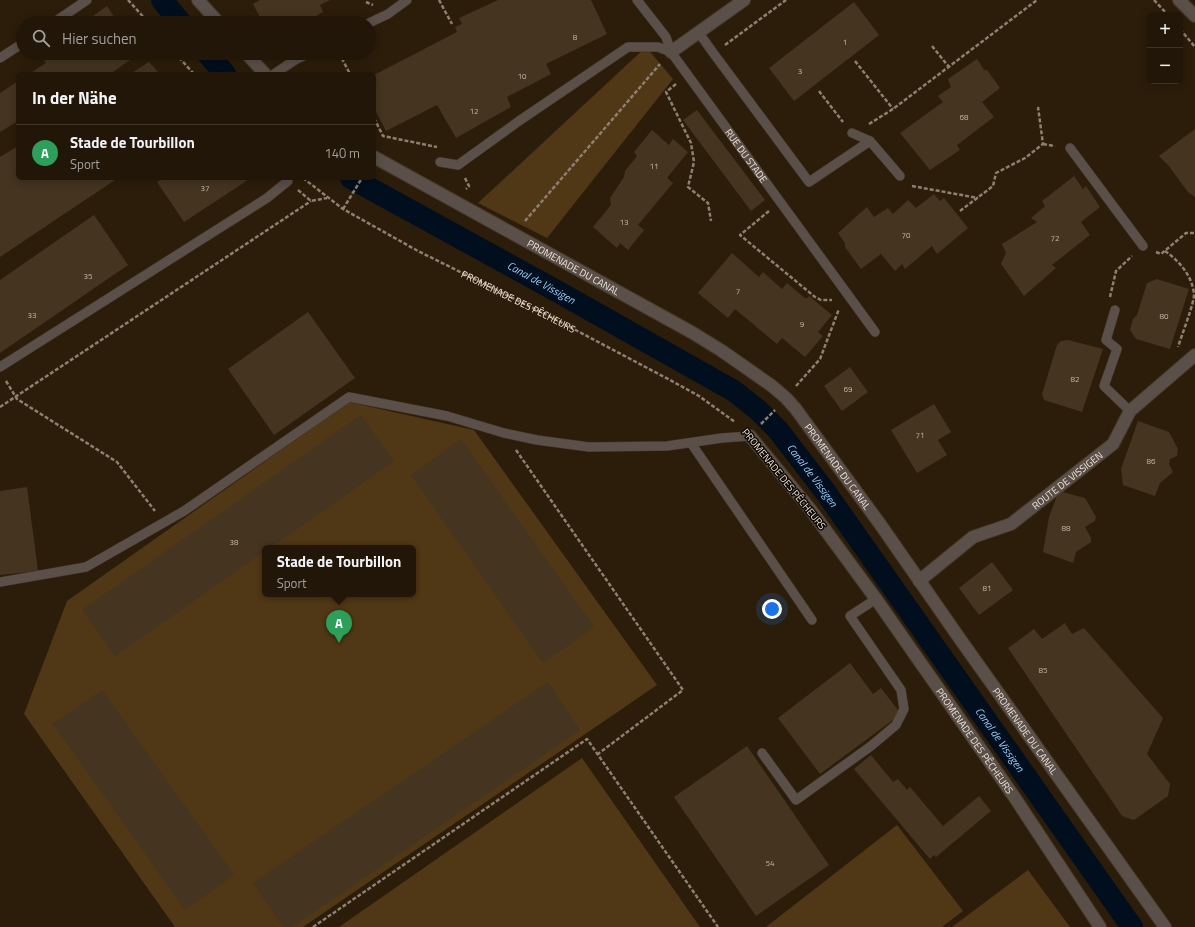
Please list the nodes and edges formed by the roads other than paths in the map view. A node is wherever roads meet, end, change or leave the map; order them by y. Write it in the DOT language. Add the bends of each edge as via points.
graph roads {
  1 [pos="88,0"];
  2 [pos="198,0"];
  3 [pos="407,0"];
  4 [pos="637,0"];
  5 [pos="744,0"];
  6 [pos="1179,0"];
  7 [pos="64,16"];
  8 [pos="213,16"];
  9 [pos="1195,16"];
  10 [pos="376,20"];
  11 [pos="699,32"];
  12 [pos="16,48"];
  13 [pos="671,52"];
  14 [pos="0,58"];
  15 [pos="252,60"];
  16 [pos="295,60"];
  17 [pos="263,72"];
  18 [pos="277,72"];
  19 [pos="852,133"];
  20 [pos="870,140"];
  21 [pos="1070,148"];
  22 [pos="376,158"];
  23 [pos="440,162"];
  24 [pos="900,176"];
  25 [pos="288,181"];
  26 [pos="1143,246"];
  27 [pos="1115,310"];
  28 [pos="875,332"];
  29 [pos="1195,355"];
  30 [pos="0,367"];
  31 [pos="1130,411"];
  32 [pos="750,436"];
  33 [pos="691,443"];
  34 [pos="919,581"];
  35 [pos="0,582"];
  36 [pos="876,599"];
  37 [pos="812,620"];
  38 [pos="762,753"];
  39 [pos="1100,927"];
  40 [pos="1165,927"];
  1 -- 7 [label="lane"];
  2 -- 8 [label="street"];
  3 -- 10 [label="lane"];
  4 -- 13 [label="lane, RUE DU STADE" via="666,37"];
  5 -- 11 [label="street"];
  6 -- 9 [label="street"];
  11 -- 13 [label="street"];
  11 -- 20 [label="lane" via="809,182"];
  12 -- 14 [label="lane"];
  13 -- 23 [label="lane" via="658,47 628,47 458,165"];
  13 -- 28 [label="lane, RUE DU STADE" via="847,299"];
  15 -- 17 [label="street"];
  16 -- 18 [label="lane"];
  19 -- 20 [label="lane"];
  20 -- 24 [label="lane"];
  21 -- 26 [label="lane"];
  22 -- 34 [label="street, PROMENADE DU CANAL" via="708,342 761,378 786,398 846,477"];
  25 -- 30 [label="lane" via="267,198"];
  27 -- 31 [label="lane" via="1106,340 1117,349 1104,386"];
  29 -- 31 [label="street, ROUTE DE VISSIGEN"];
  31 -- 34 [label="street, ROUTE DE VISSIGEN" via="1113,444 1011,524 973,537"];
  32 -- 33 [label="lane"];
  32 -- 36 [label="street, PROMENADE DES PÊCHEURS" via="810,509"];
  33 -- 35 [label="lane" via="667,446 589,447 537,440 447,416 349,397 184,511 86,567"];
  33 -- 37 [label="lane"];
  34 -- 40 [label="street, PROMENADE DU CANAL"];
  36 -- 38 [label="lane" via="850,616 901,690 904,709 896,724 871,746 796,800"];
  36 -- 39 [label="street, PROMENADE DES PÊCHEURS" via="1015,798"];
}
